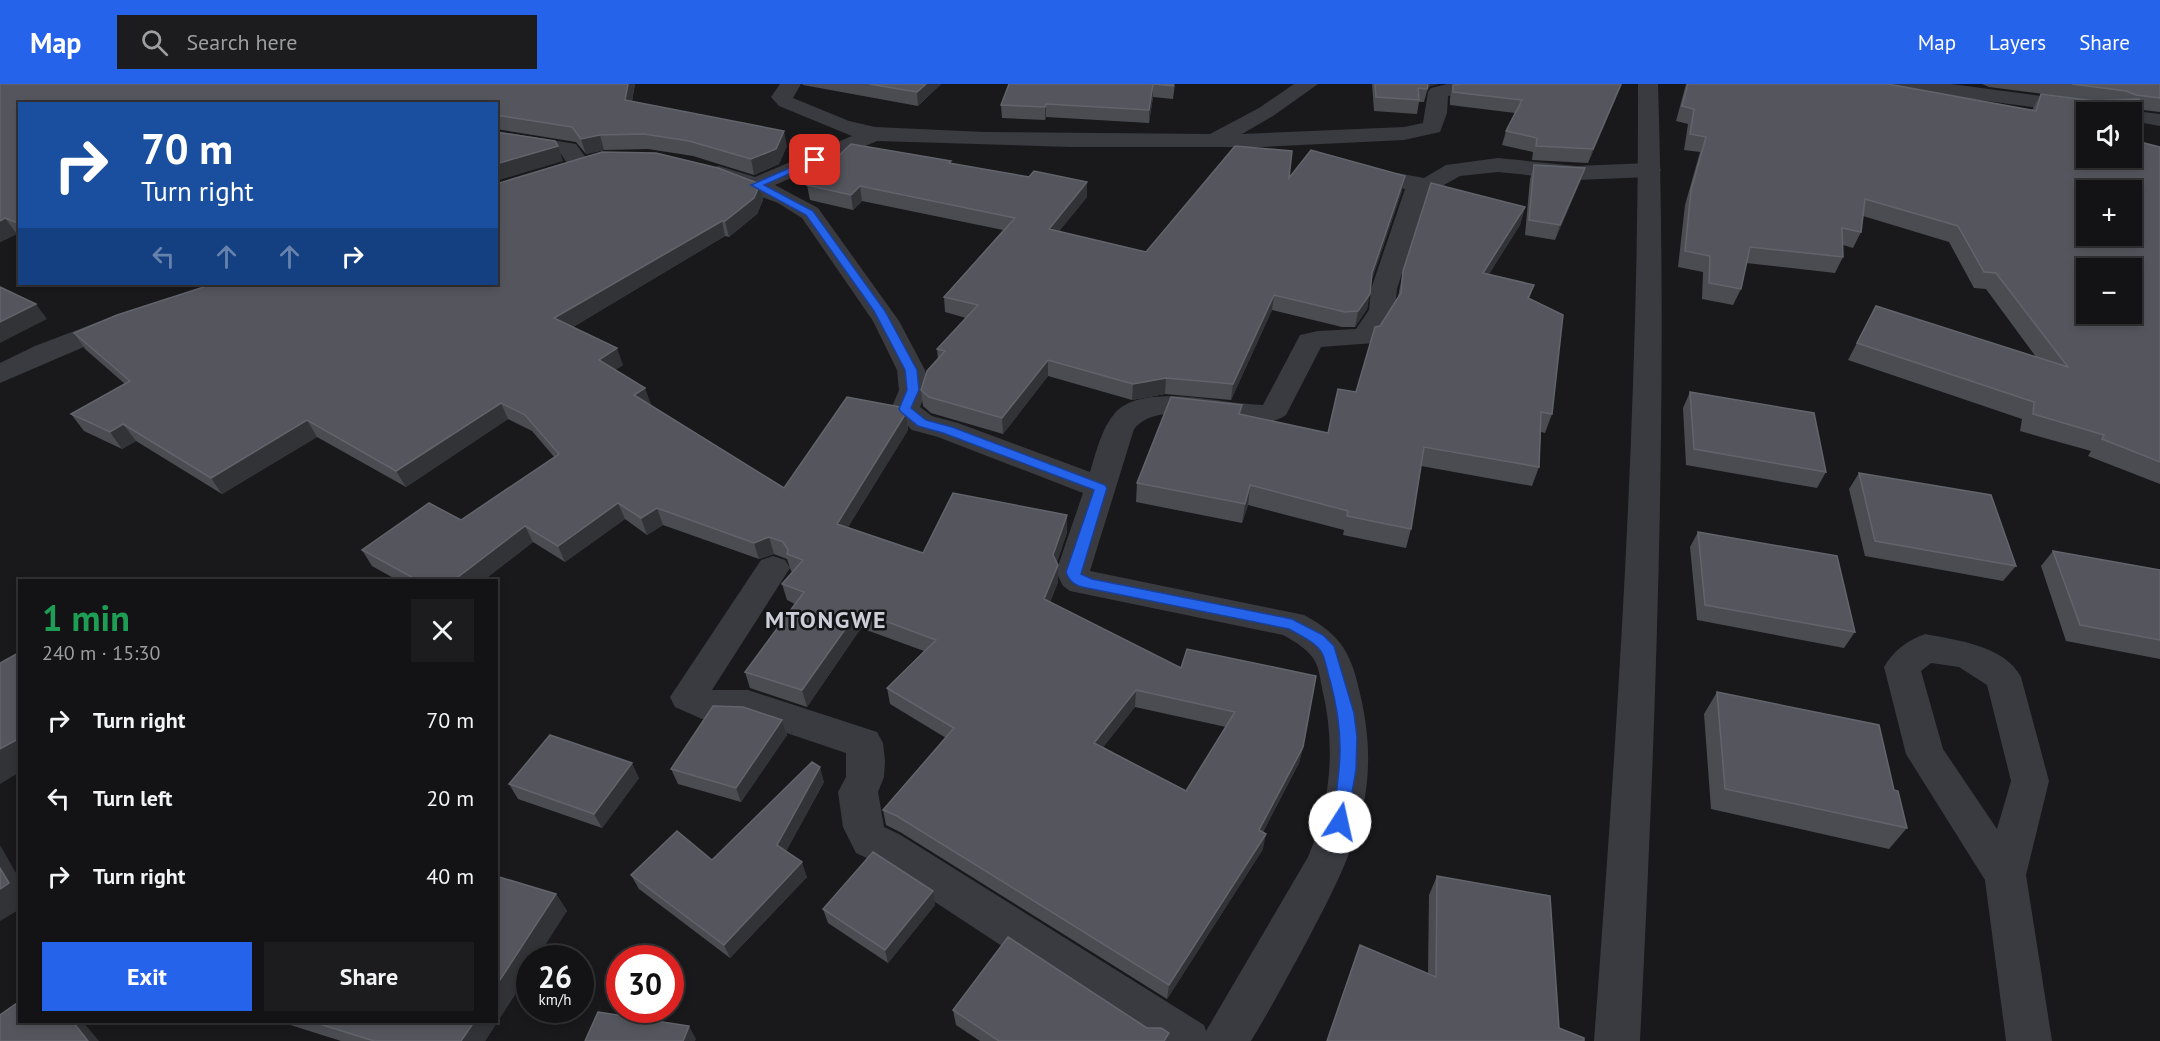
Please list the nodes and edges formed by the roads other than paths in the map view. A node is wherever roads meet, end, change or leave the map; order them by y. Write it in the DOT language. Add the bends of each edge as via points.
graph roads {
  1 [pos="791,84"];
  2 [pos="1308,84"];
  3 [pos="1481,84"];
  4 [pos="1648,84"];
  5 [pos="1904,84"];
  6 [pos="2076,107"];
  7 [pos="2142,117"];
  8 [pos="2160,120"];
  9 [pos="874,134"];
  10 [pos="498,137"];
  11 [pos="1213,141"];
  12 [pos="604,158"];
  13 [pos="580,165"];
  14 [pos="702,169"];
  15 [pos="1650,170"];
  16 [pos="1374,173"];
  17 [pos="555,175"];
  18 [pos="756,185"];
  19 [pos="1418,185"];
  20 [pos="145,313"];
  21 [pos="0,375"];
  22 [pos="1101,488"];
  23 [pos="773,568"];
  24 [pos="2006,875"];
  25 [pos="1188,1041"];
  26 [pos="1226,1041"];
  27 [pos="1617,1041"];
  28 [pos="2029,1041"];
  1 -- 9 [label="street" via="781,97 786,102"];
  2 -- 11 [label="street"];
  3 -- 11 [label="street" via="1476,88 1438,92 1437,113 1429,130 1355,147"];
  4 -- 15 [label="street"];
  5 -- 6 [label="street"];
  7 -- 8 [label="street"];
  9 -- 11 [label="street"];
  9 -- 18 [label="street"];
  10 -- 13 [label="street" via="568,149"];
  12 -- 13 [label="street"];
  13 -- 17 [label="street"];
  14 -- 18 [label="street"];
  15 -- 19 [label="street" via="1576,173 1498,165 1454,170 1429,184"];
  15 -- 27 [label="street" via="1651,320 1638,671"];
  16 -- 19 [label="street"];
  18 -- 22 [label="street" via="810,213 882,314 911,370 913,390 905,409 922,423"];
  19 -- 22 [label="street" via="1384,289 1382,310 1364,337 1310,341 1280,404 1270,413 1177,406 1128,416 1119,429"];
  20 -- 21 [label="street"];
  22 -- 26 [label="street" via="1073,572 1075,577 1082,582 1292,624 1329,650 1347,713 1348,770 1333,845"];
  23 -- 25 [label="street" via="688,697 702,704 748,705 864,743 865,777 858,792 863,827 870,840"];
  24 -- 24 [label="street" via="1925,754 1902,667 1925,648 1966,655 2003,677 2030,781"];
  24 -- 28 [label="street"];
}
